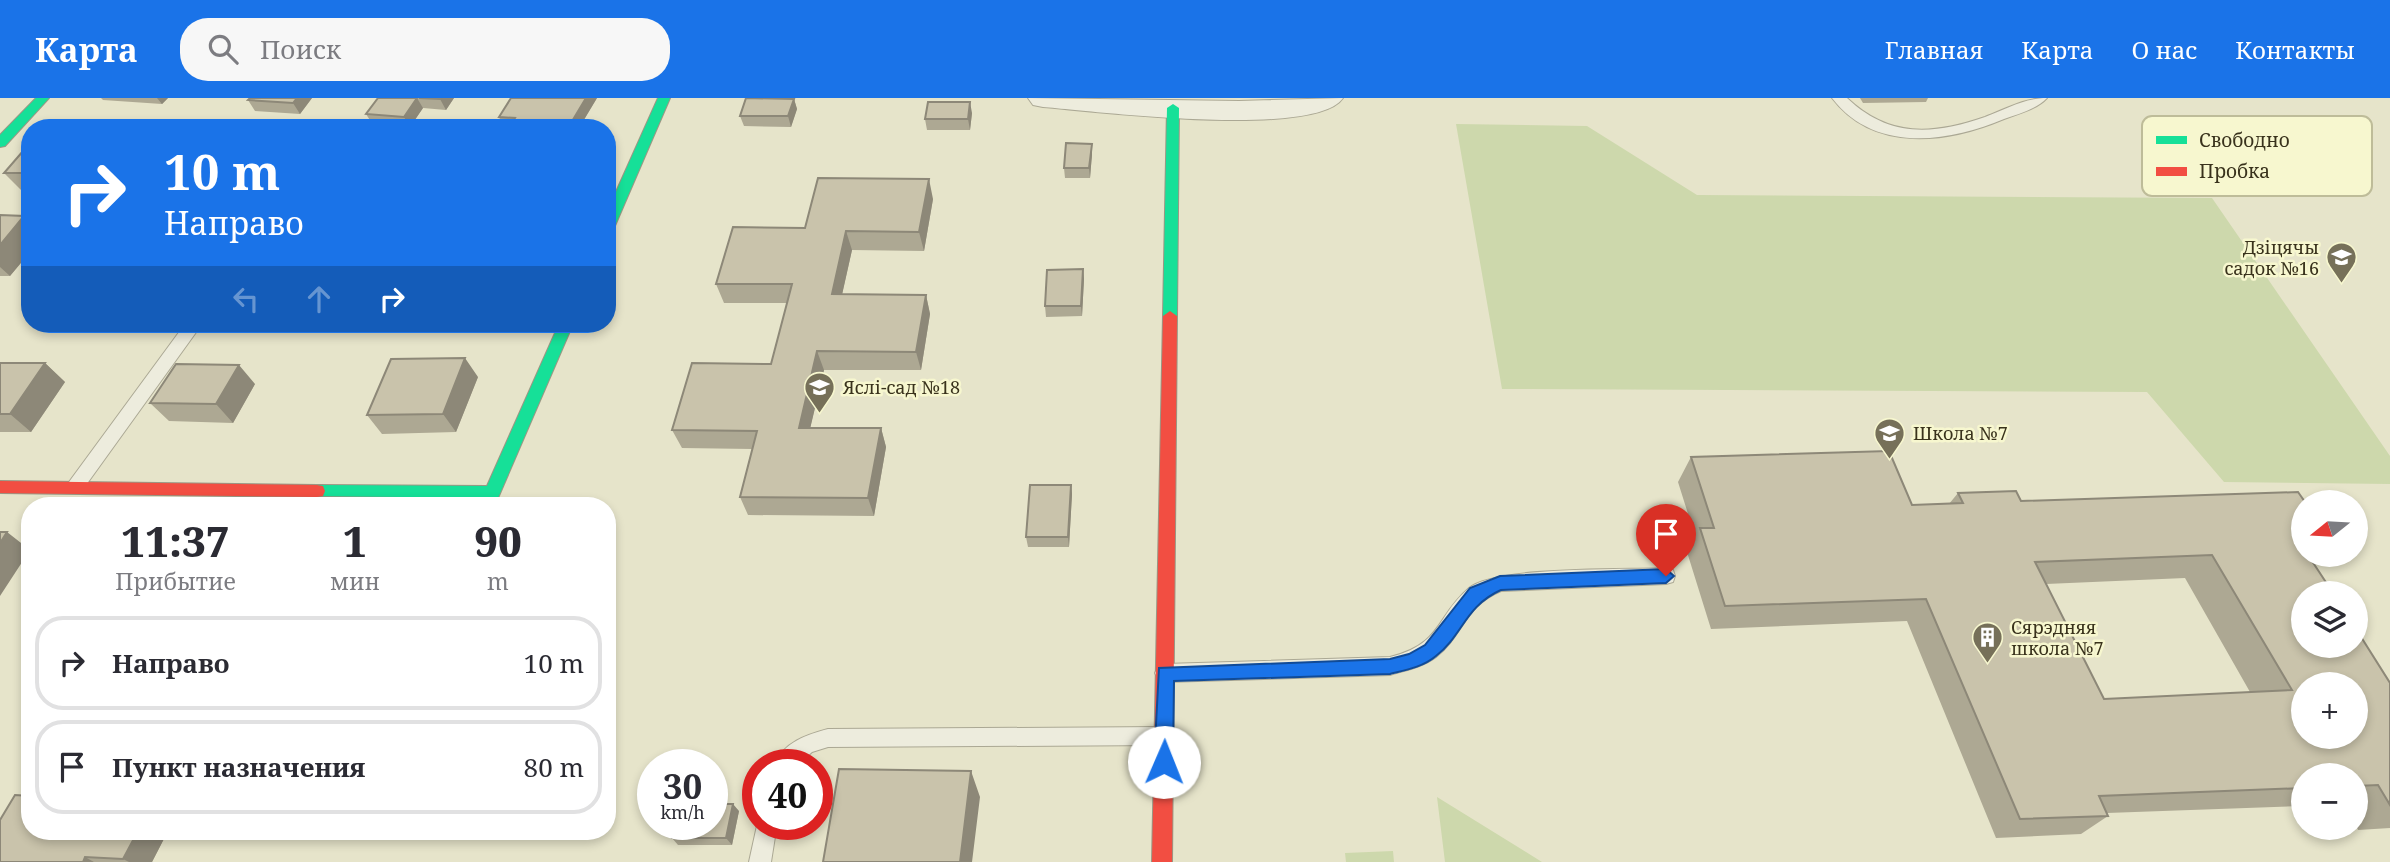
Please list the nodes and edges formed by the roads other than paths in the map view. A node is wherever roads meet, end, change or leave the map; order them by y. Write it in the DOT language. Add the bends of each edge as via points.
graph roads {
  1 [pos="43,98"];
  2 [pos="664,98"];
  3 [pos="1043,98"];
  4 [pos="1328,98"];
  5 [pos="1839,98"];
  6 [pos="2039,98"];
  7 [pos="1173,108"];
  8 [pos="23,119"];
  9 [pos="21,121"];
  10 [pos="0,143"];
  11 [pos="616,207"];
  12 [pos="187,333"];
  13 [pos="562,333"];
  14 [pos="0,487"];
  15 [pos="75,487"];
  16 [pos="1666,576"];
  17 [pos="1165,673"];
  18 [pos="1164,736"];
  19 [pos="801,749"];
  20 [pos="764,840"];
  21 [pos="760,862"];
  22 [pos="1162,862"];
  1 -- 8 [label="street"];
  2 -- 11 [label="street"];
  3 -- 7 [label="street"];
  4 -- 7 [label="street" via="1294,111"];
  5 -- 6 [label="lane" via="1864,120 1890,131 1923,136 1964,130"];
  7 -- 17 [label="street"];
  9 -- 10 [label="street"];
  12 -- 15 [label="lane"];
  13 -- 15 [label="street" via="492,493"];
  14 -- 15 [label="street"];
  16 -- 17 [label="lane" via="1500,583 1476,593 1432,650 1390,666"];
  17 -- 18 [label="street"];
  18 -- 19 [label="lane" via="828,738"];
  18 -- 22 [label="street"];
  20 -- 21 [label="lane"];
}
